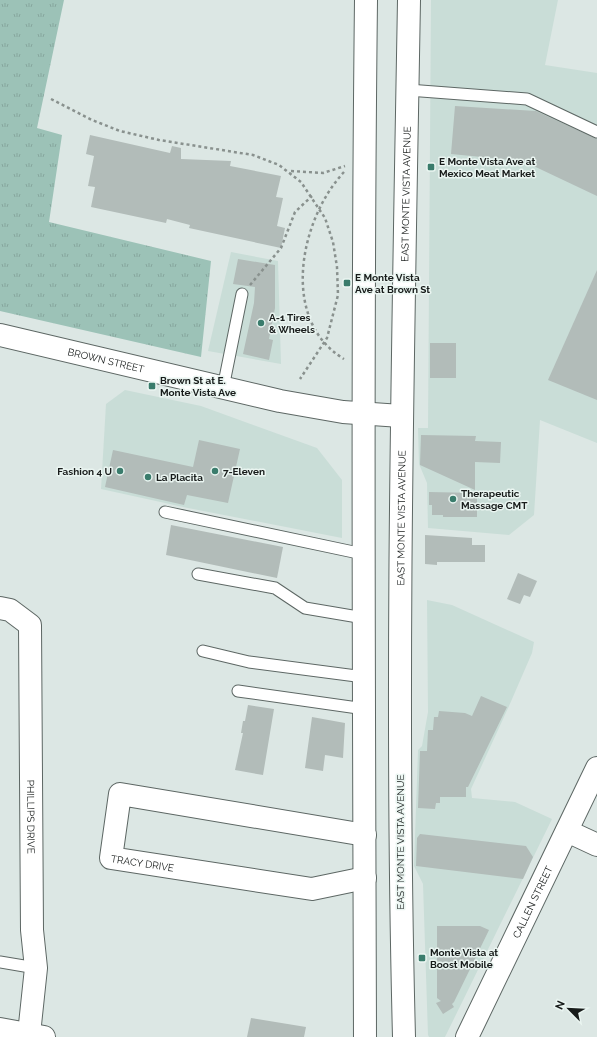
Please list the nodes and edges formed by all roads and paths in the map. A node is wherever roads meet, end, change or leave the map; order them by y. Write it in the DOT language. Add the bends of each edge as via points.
graph roads {
  1 [pos="366,0"];
  2 [pos="409,0"];
  3 [pos="408,90"];
  4 [pos="51,99"];
  5 [pos="597,132"];
  6 [pos="288,171"];
  7 [pos="312,196"];
  8 [pos="320,208"];
  9 [pos="242,294"];
  10 [pos="0,335"];
  11 [pos="325,343"];
  12 [pos="348,362"];
  13 [pos="300,379"];
  14 [pos="223,388"];
  15 [pos="364,413"];
  16 [pos="401,416"];
  17 [pos="165,512"];
  18 [pos="363,554"];
  19 [pos="198,574"];
  20 [pos="5,609"];
  21 [pos="364,618"];
  22 [pos="203,651"];
  23 [pos="364,677"];
  24 [pos="238,691"];
  25 [pos="364,708"];
  26 [pos="597,768"];
  27 [pos="567,831"];
  28 [pos="365,835"];
  29 [pos="597,845"];
  30 [pos="365,878"];
  31 [pos="0,962"];
  32 [pos="36,968"];
  33 [pos="0,1029"];
  34 [pos="37,1035"];
  35 [pos="365,1037"];
  36 [pos="404,1037"];
  37 [pos="467,1037"];
  1 -- 15 [label="main road"];
  2 -- 3 [label="main road, EAST MONTE VISTA AVENUE"];
  3 -- 5 [label="lane" via="527,99"];
  3 -- 16 [label="main road, EAST MONTE VISTA AVENUE"];
  4 -- 6 [label="path" via="92,120 120,130 172,143 253,155"];
  6 -- 7 [label="path"];
  6 -- 8 [label="path" via="323,173 349,165 334,183"];
  7 -- 8 [label="path"];
  7 -- 9 [label="path" via="295,212 281,248"];
  8 -- 11 [label="path" via="333,242 337,267 338,295"];
  8 -- 11 [label="path" via="310,233 302,279 305,302 312,324"];
  9 -- 14 [label="lane"];
  10 -- 14 [label="main road, BROWN STREET"];
  11 -- 12 [label="path"];
  11 -- 13 [label="path"];
  14 -- 15 [label="main road, BROWN STREET" via="280,401"];
  15 -- 16 [label="main road, BROWN STREET"];
  15 -- 18 [label="main road"];
  16 -- 36 [label="main road, EAST MONTE VISTA AVENUE" via="399,819"];
  17 -- 18 [label="lane"];
  18 -- 21 [label="main road"];
  19 -- 21 [label="lane" via="275,588 305,608"];
  20 -- 32 [label="main road, PHILLIPS DRIVE" via="30,625 32,930"];
  21 -- 23 [label="main road"];
  22 -- 23 [label="lane" via="249,662"];
  23 -- 25 [label="main road"];
  24 -- 25 [label="lane"];
  25 -- 28 [label="main road"];
  26 -- 27 [label="main road, CALLEN STREET"];
  27 -- 29 [label="main road"];
  27 -- 37 [label="main road, CALLEN STREET"];
  28 -- 30 [label="main road"];
  28 -- 30 [label="main road, TRACY DRIVE" via="120,794 111,858 312,889"];
  30 -- 35 [label="main road"];
  31 -- 32 [label="lane"];
  32 -- 34 [label="main road, PHILLIPS DRIVE"];
  33 -- 34 [label="main road"];
}
